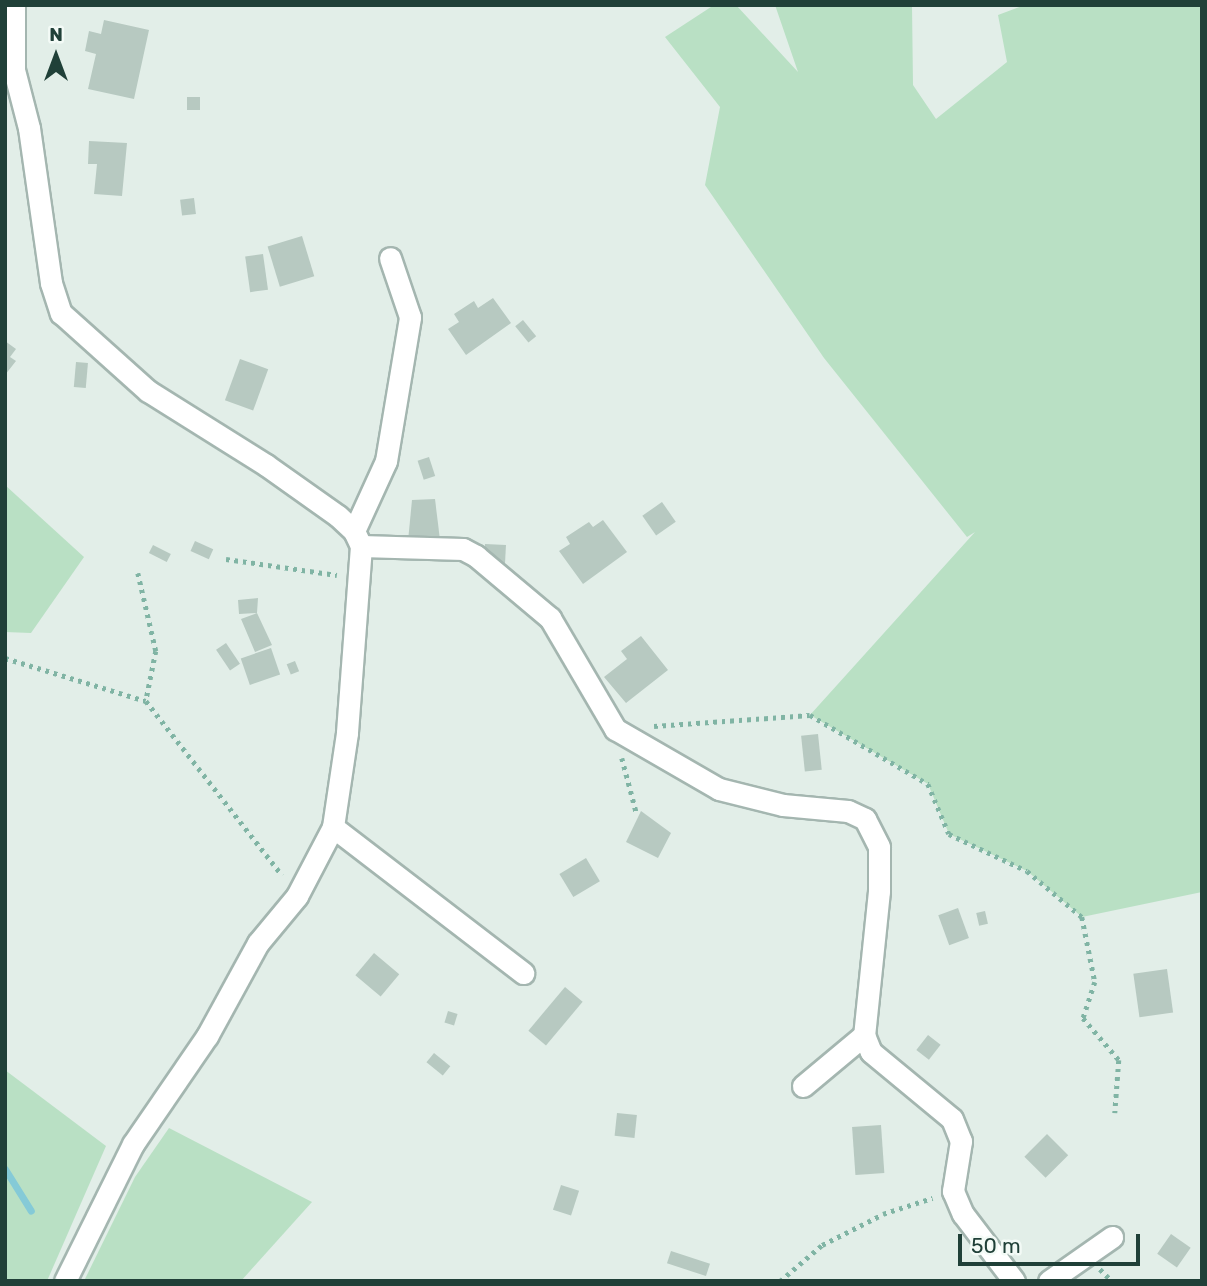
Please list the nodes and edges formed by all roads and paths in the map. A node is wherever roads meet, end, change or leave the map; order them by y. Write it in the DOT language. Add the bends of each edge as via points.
graph roads {
  1 [pos="14,5"];
  2 [pos="390,258"];
  3 [pos="357,538"];
  4 [pos="226,559"];
  5 [pos="138,573"];
  6 [pos="355,577"];
  7 [pos="5,658"];
  8 [pos="146,701"];
  9 [pos="334,827"];
  10 [pos="297,896"];
  11 [pos="523,973"];
  12 [pos="864,1035"];
  13 [pos="803,1086"];
  14 [pos="953,1191"];
  15 [pos="1112,1237"];
  16 [pos="65,1281"];
  17 [pos="780,1281"];
  18 [pos="1014,1281"];
  19 [pos="1049,1281"];
  1 -- 3 [label="street" via="14,70 29,128 51,283 61,313 148,391 266,465"];
  2 -- 3 [label="street" via="410,317 386,461"];
  3 -- 6 [label="street"];
  3 -- 12 [label="street" via="463,549 477,556 550,618 615,729 719,789 783,805 848,811 865,819 879,848 879,891"];
  4 -- 6 [label="path"];
  5 -- 8 [label="path" via="156,651"];
  6 -- 9 [label="street" via="347,733"];
  7 -- 8 [label="path"];
  8 -- 10 [label="path"];
  9 -- 10 [label="street"];
  9 -- 11 [label="street"];
  10 -- 16 [label="street" via="258,943 207,1036 133,1144"];
  12 -- 13 [label="street"];
  12 -- 14 [label="street" via="871,1052 952,1119 961,1141"];
  14 -- 17 [label="path" via="883,1214 822,1245"];
  14 -- 18 [label="street" via="962,1214"];
  15 -- 19 [label="street"];
}
